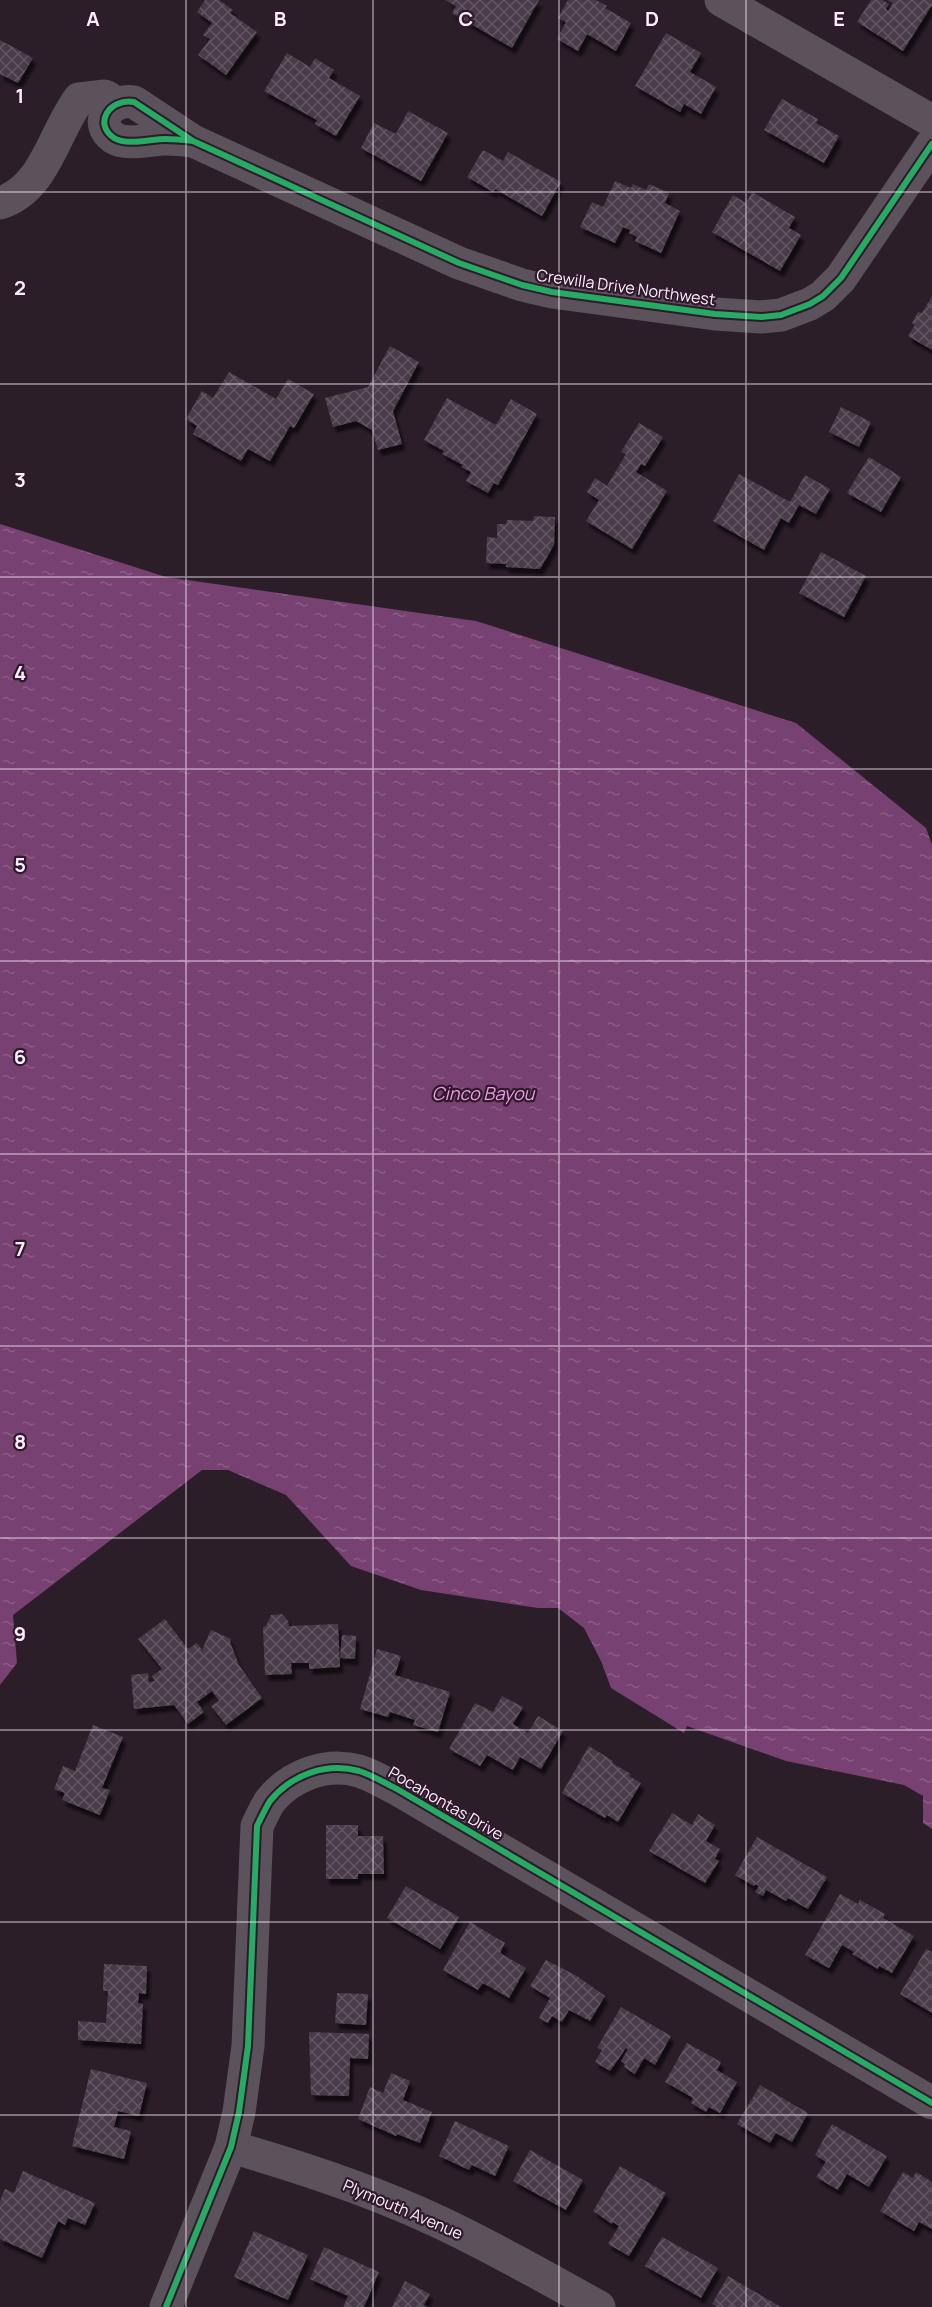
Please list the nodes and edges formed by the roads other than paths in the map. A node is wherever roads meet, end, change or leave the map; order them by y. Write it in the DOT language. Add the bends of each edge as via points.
graph roads {
  1 [pos="721,0"];
  2 [pos="932,121"];
  3 [pos="932,144"];
  4 [pos="0,203"];
  5 [pos="932,2103"];
  6 [pos="231,2147"];
  7 [pos="166,2307"];
  8 [pos="599,2307"];
  1 -- 2 [label="street"];
  3 -- 4 [label="street, Crewilla Drive Northwest" via="841,278 810,304 781,315 761,317 552,292 492,276 193,141 134,102 116,103 105,96 79,99 38,175 24,192"];
  5 -- 6 [label="street, Pocahontas Drive" via="397,1789 360,1771 322,1769 300,1776 283,1788 269,1802 257,1826 248,2046"];
  6 -- 7 [label="street, Pocahontas Drive"];
  6 -- 8 [label="street, Plymouth Avenue" via="379,2196 438,2221"];
}
